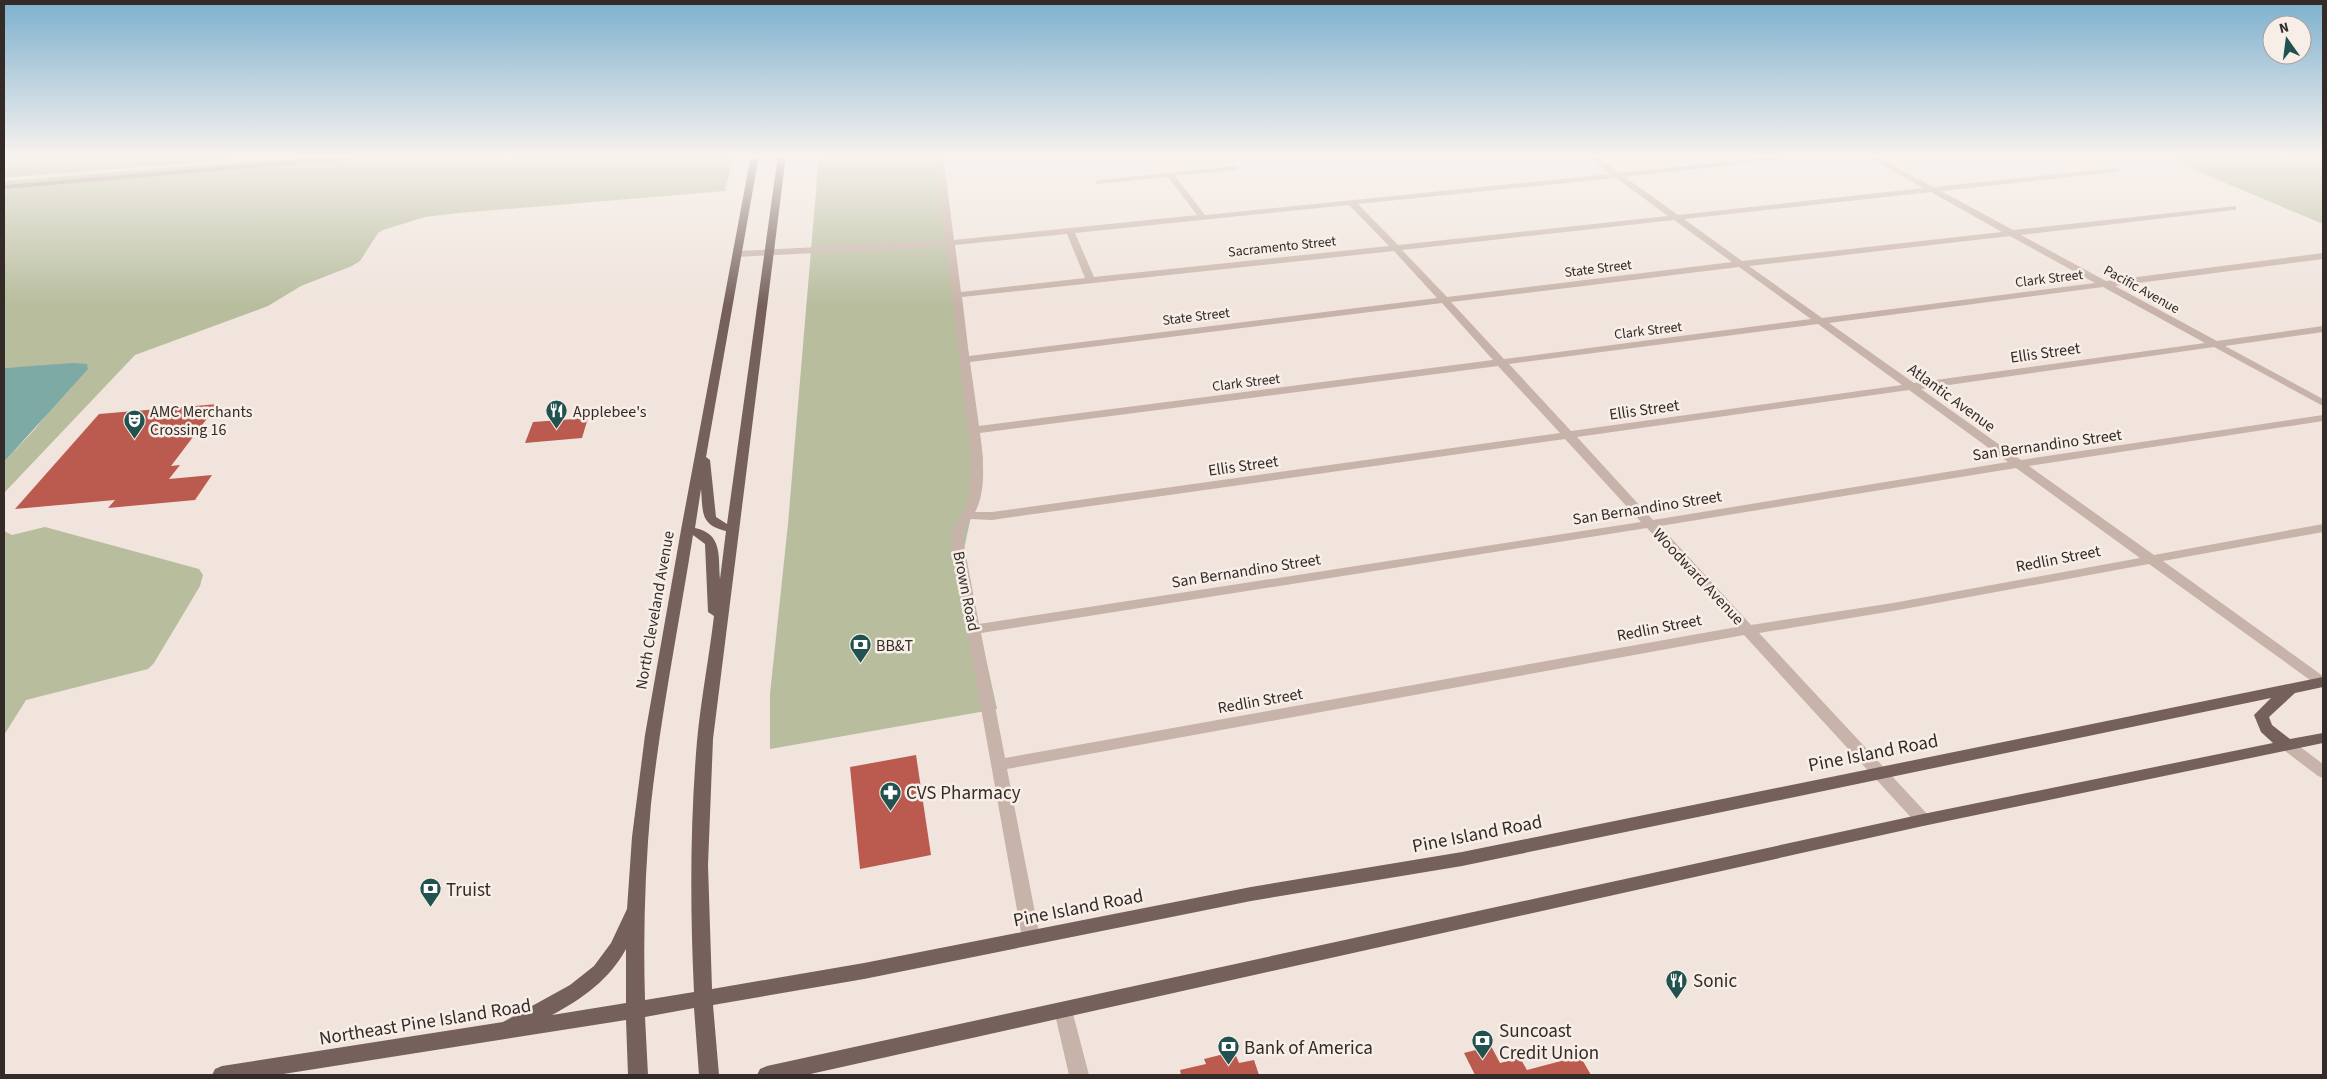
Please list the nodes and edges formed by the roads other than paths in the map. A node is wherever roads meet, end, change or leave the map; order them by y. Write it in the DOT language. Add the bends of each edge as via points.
graph roads {
  1 [pos="746,205"];
  2 [pos="775,205"];
  3 [pos="945,205"];
  4 [pos="1193,205"];
  5 [pos="1318,205"];
  6 [pos="1354,205"];
  7 [pos="1657,205"];
  8 [pos="1790,205"];
  9 [pos="1960,205"];
  10 [pos="2233,208"];
  11 [pos="1202,217"];
  12 [pos="1674,218"];
  13 [pos="1070,231"];
  14 [pos="2013,234"];
  15 [pos="950,242"];
  16 [pos="1396,248"];
  17 [pos="769,252"];
  18 [pos="738,254"];
  19 [pos="2323,256"];
  20 [pos="1740,264"];
  21 [pos="1091,281"];
  22 [pos="2106,285"];
  23 [pos="957,295"];
  24 [pos="1445,301"];
  25 [pos="1819,322"];
  26 [pos="2323,329"];
  27 [pos="2214,344"];
  28 [pos="966,359"];
  29 [pos="1502,362"];
  30 [pos="1911,388"];
  31 [pos="2323,403"];
  32 [pos="2323,418"];
  33 [pos="975,430"];
  34 [pos="1569,436"];
  35 [pos="703,445"];
  36 [pos="2018,465"];
  37 [pos="969,515"];
  38 [pos="1649,523"];
  39 [pos="2323,528"];
  40 [pos="732,529"];
  41 [pos="688,530"];
  42 [pos="2149,558"];
  43 [pos="975,629"];
  44 [pos="1749,630"];
  45 [pos="717,644"];
  46 [pos="2323,682"];
  47 [pos="2291,688"];
  48 [pos="2323,738"];
  49 [pos="2286,744"];
  50 [pos="1001,764"];
  51 [pos="1878,772"];
  52 [pos="2323,772"];
  53 [pos="1923,820"];
  54 [pos="637,908"];
  55 [pos="1031,938"];
  56 [pos="701,999"];
  57 [pos="635,1010"];
  58 [pos="1063,1010"];
  59 [pos="497,1032"];
  60 [pos="222,1075"];
  61 [pos="638,1075"];
  62 [pos="709,1075"];
  63 [pos="767,1075"];
  64 [pos="1079,1075"];
  1 -- 18 [label="main road, North Cleveland Avenue"];
  2 -- 17 [label="main road"];
  3 -- 15 [label="street, Brown Road"];
  4 -- 11 [label="street"];
  5 -- 11 [label="street"];
  6 -- 16 [label="street, Woodward Avenue"];
  7 -- 12 [label="street, Atlantic Avenue"];
  8 -- 12 [label="street, Sacramento Street"];
  9 -- 14 [label="street, Pacific Avenue"];
  10 -- 14 [label="street, State Street"];
  11 -- 13 [label="street"];
  12 -- 16 [label="street, Sacramento Street"];
  12 -- 20 [label="street, Atlantic Avenue"];
  13 -- 15 [label="street"];
  13 -- 21 [label="street"];
  14 -- 20 [label="street, State Street"];
  14 -- 22 [label="street, Pacific Avenue"];
  15 -- 17 [label="street"];
  15 -- 23 [label="street, Brown Road"];
  16 -- 21 [label="street, Sacramento Street"];
  16 -- 24 [label="street, Woodward Avenue"];
  17 -- 18 [label="street"];
  17 -- 40 [label="main road"];
  18 -- 35 [label="main road, North Cleveland Avenue"];
  19 -- 22 [label="street, Clark Street"];
  20 -- 24 [label="street, State Street"];
  20 -- 25 [label="street, Atlantic Avenue"];
  21 -- 23 [label="street, Sacramento Street"];
  22 -- 25 [label="street, Clark Street"];
  22 -- 27 [label="street, Pacific Avenue"];
  23 -- 28 [label="street, Brown Road"];
  24 -- 28 [label="street, State Street"];
  24 -- 29 [label="street, Woodward Avenue"];
  25 -- 29 [label="street, Clark Street"];
  25 -- 30 [label="street, Atlantic Avenue"];
  26 -- 27 [label="street, Ellis Street"];
  27 -- 30 [label="street, Ellis Street"];
  27 -- 31 [label="street, Pacific Avenue"];
  28 -- 33 [label="street, Brown Road"];
  29 -- 33 [label="street, Clark Street"];
  29 -- 34 [label="street, Woodward Avenue"];
  30 -- 34 [label="street, Ellis Street"];
  30 -- 36 [label="street, Atlantic Avenue"];
  32 -- 36 [label="street, San Bernandino Street"];
  33 -- 37 [label="street, Brown Road" via="978,471"];
  34 -- 37 [label="street, Ellis Street" via="992,516"];
  34 -- 38 [label="street, Woodward Avenue"];
  35 -- 40 [label="main road" via="710,518 719,526"];
  35 -- 41 [label="main road, North Cleveland Avenue"];
  36 -- 38 [label="street, San Bernandino Street"];
  36 -- 42 [label="street, Atlantic Avenue"];
  37 -- 43 [label="street, Brown Road" via="959,529 957,540"];
  38 -- 43 [label="street, San Bernandino Street"];
  38 -- 44 [label="street, Woodward Avenue"];
  39 -- 42 [label="street, Redlin Street"];
  40 -- 45 [label="main road"];
  41 -- 45 [label="main road" via="706,536 711,544"];
  41 -- 54 [label="main road, North Cleveland Avenue" via="647,776"];
  42 -- 44 [label="street, Redlin Street" via="1894,607"];
  42 -- 46 [label="street, Atlantic Avenue"];
  43 -- 50 [label="street, Brown Road"];
  44 -- 50 [label="street, Redlin Street"];
  44 -- 51 [label="street, Woodward Avenue"];
  45 -- 56 [label="main road" via="700,800"];
  46 -- 47 [label="main road, Pine Island Road"];
  47 -- 49 [label="main road" via="2261,715 2266,729"];
  47 -- 51 [label="main road, Pine Island Road"];
  48 -- 49 [label="main road"];
  49 -- 52 [label="street"];
  49 -- 53 [label="main road"];
  50 -- 55 [label="street, Brown Road"];
  51 -- 53 [label="street, Woodward Avenue"];
  51 -- 55 [label="main road, Pine Island Road" via="1462,859 1252,894"];
  53 -- 58 [label="main road"];
  54 -- 57 [label="main road, North Cleveland Avenue"];
  54 -- 59 [label="main road" via="610,959 587,983 552,1006"];
  55 -- 56 [label="main road, Pine Island Road"];
  56 -- 57 [label="main road, Pine Island Road"];
  56 -- 62 [label="main road"];
  57 -- 59 [label="main road, Northeast Pine Island Road"];
  57 -- 61 [label="main road, North Cleveland Avenue"];
  58 -- 63 [label="main road"];
  58 -- 64 [label="street"];
  59 -- 60 [label="main road, Northeast Pine Island Road"];
}
